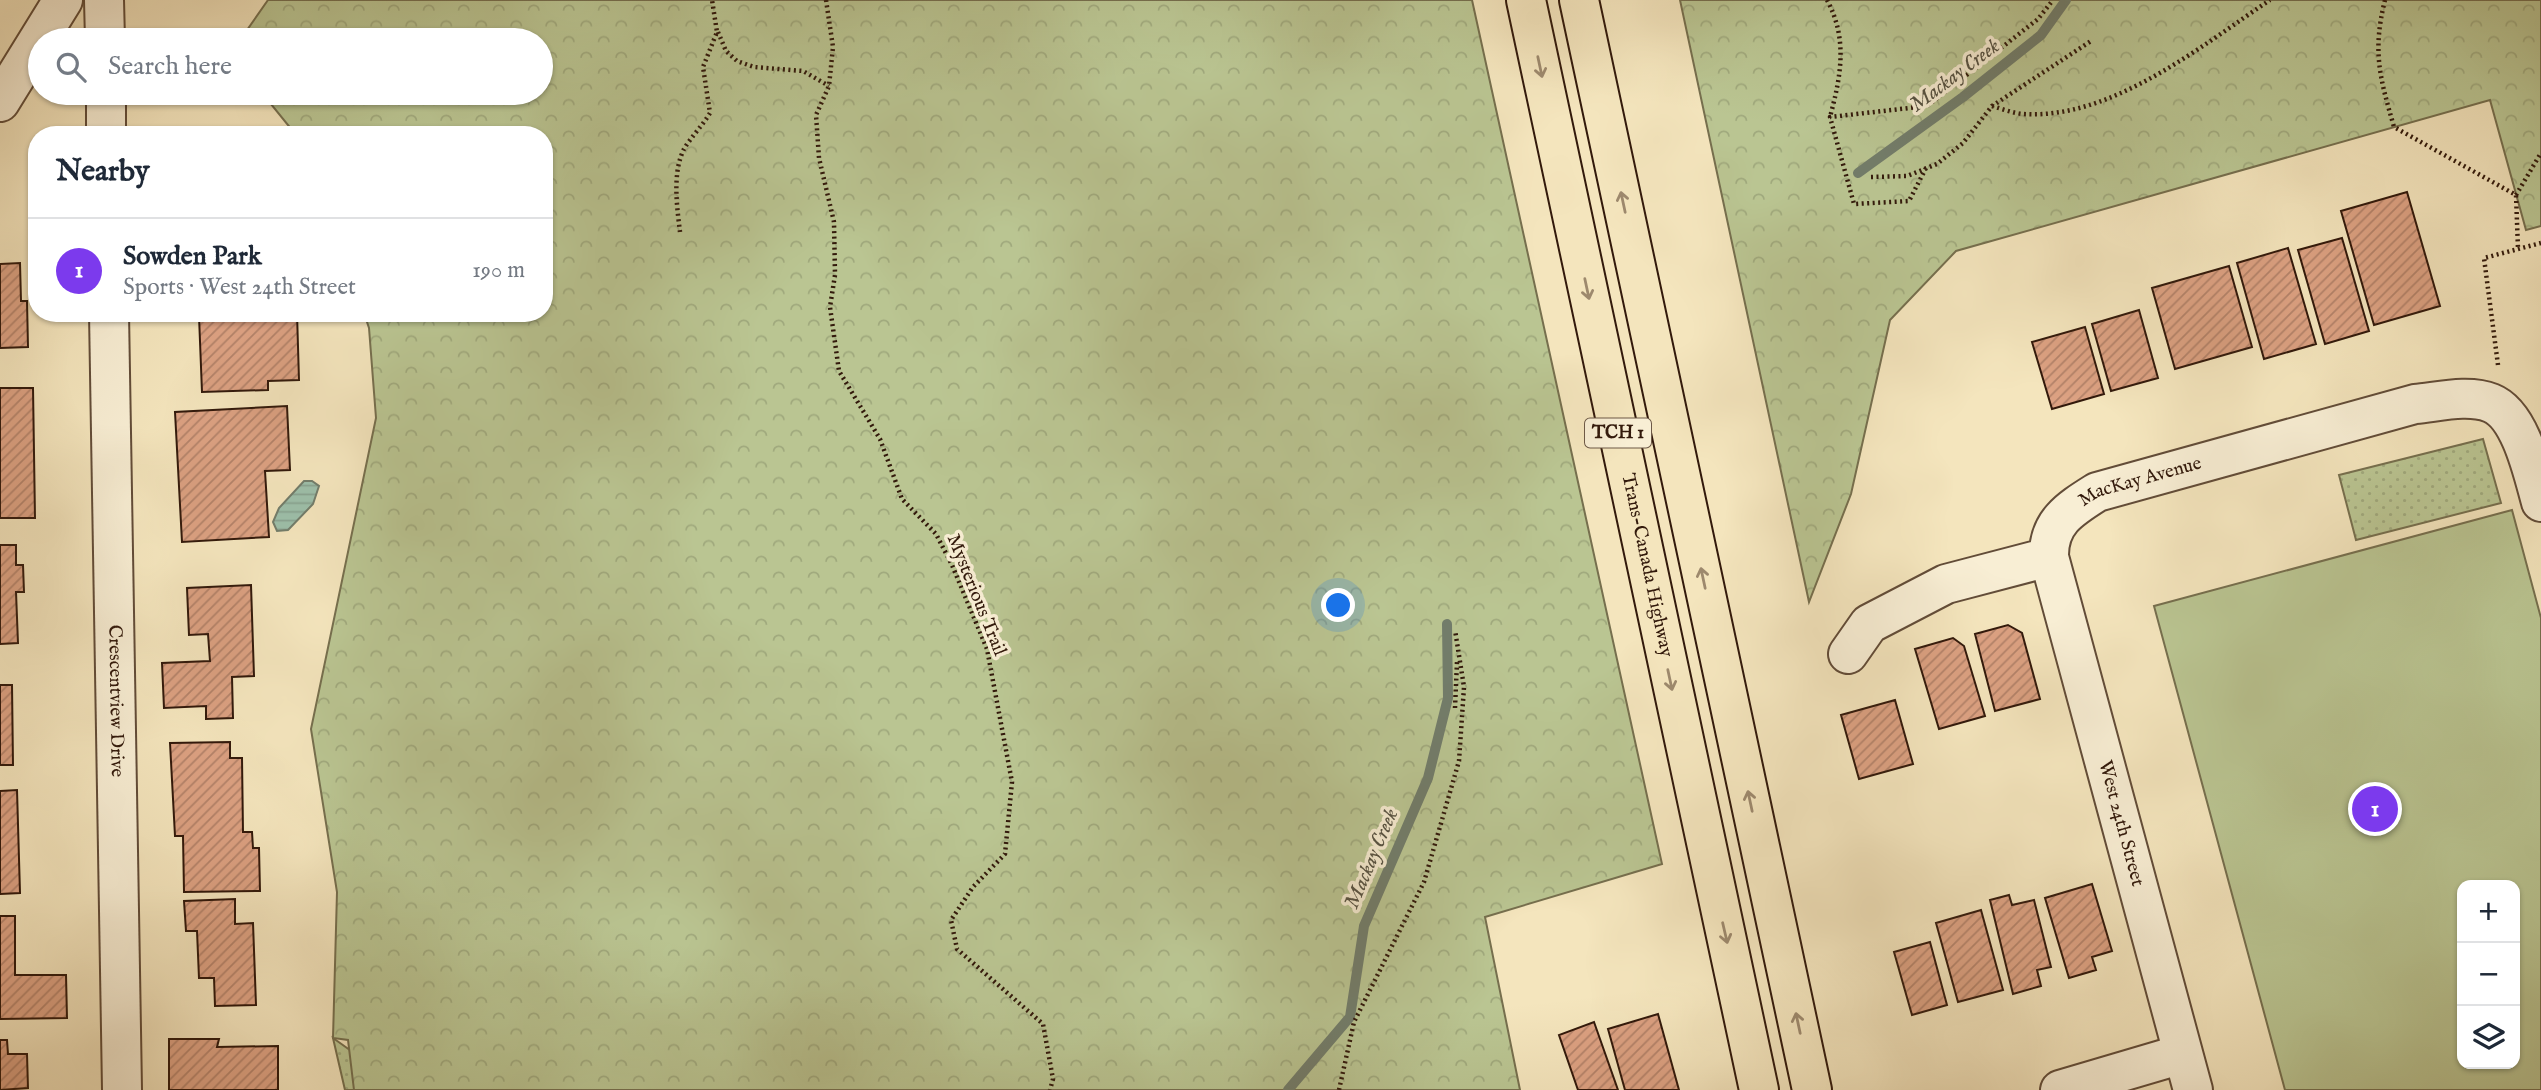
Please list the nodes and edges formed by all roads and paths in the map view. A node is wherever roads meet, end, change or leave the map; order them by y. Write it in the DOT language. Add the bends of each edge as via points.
graph roads {
  1 [pos="62,0"];
  2 [pos="104,0"];
  3 [pos="712,0"];
  4 [pos="826,0"];
  5 [pos="1526,0"];
  6 [pos="1579,0"];
  7 [pos="1827,0"];
  8 [pos="2053,0"];
  9 [pos="2270,0"];
  10 [pos="2385,0"];
  11 [pos="45,28"];
  12 [pos="105,28"];
  13 [pos="717,32"];
  14 [pos="2091,41"];
  15 [pos="28,56"];
  16 [pos="829,86"];
  17 [pos="0,102"];
  18 [pos="106,105"];
  19 [pos="1992,106"];
  20 [pos="1830,117"];
  21 [pos="106,126"];
  22 [pos="2541,153"];
  23 [pos="1926,168"];
  24 [pos="1871,177"];
  25 [pos="2516,194"];
  26 [pos="680,232"];
  27 [pos="2541,243"];
  28 [pos="2518,249"];
  29 [pos="109,322"];
  30 [pos="2492,403"];
  31 [pos="2541,502"];
  32 [pos="2049,557"];
  33 [pos="1848,654"];
  34 [pos="1455,708"];
  35 [pos="2188,1072"];
  36 [pos="122,1090"];
  37 [pos="1050,1090"];
  38 [pos="1339,1090"];
  39 [pos="1759,1090"];
  40 [pos="1812,1090"];
  41 [pos="2060,1090"];
  1 -- 11 [label="street"];
  2 -- 12 [label="street"];
  3 -- 13 [label="path"];
  4 -- 16 [label="path, Mysterious Trail" via="833,47"];
  5 -- 39 [label="highway, Trans-Canada Highway / TCH 1, one-way"];
  40 -- 6 [label="highway, TCH 1, one-way"];
  7 -- 20 [label="path" via="1843,53"];
  8 -- 20 [label="path" via="2038,19 1927,106"];
  9 -- 19 [label="path" via="2127,92 2058,111 2023,114"];
  10 -- 25 [label="path" via="2378,26 2378,71 2394,127"];
  13 -- 16 [label="path" via="737,61 803,71"];
  13 -- 26 [label="path" via="703,67 710,113 684,149 678,173"];
  14 -- 19 [label="path"];
  15 -- 17 [label="street"];
  16 -- 37 [label="path, Mysterious Trail" via="816,115 819,158 834,222 830,307 839,371 880,439 902,499 936,534 953,565 987,649 1012,782 1005,854 973,887 951,920 957,949 1043,1024 1053,1079"];
  18 -- 21 [label="street"];
  19 -- 23 [label="path" via="1963,143"];
  20 -- 23 [label="path" via="1854,204 1909,201"];
  22 -- 25 [label="path"];
  23 -- 24 [label="path" via="1907,176"];
  25 -- 28 [label="path"];
  27 -- 28 [label="path"];
  28 -- 30 [label="path" via="2484,257 2499,358"];
  29 -- 36 [label="street, Crescentview Drive"];
  30 -- 31 [label="street" via="2512,423 2528,453"];
  30 -- 32 [label="street, MacKay Avenue" via="2461,399 2415,404 2097,492 2059,522 2049,538"];
  32 -- 33 [label="street" via="1946,584 1870,624"];
  32 -- 35 [label="street, West 24th Street"];
  34 -- 38 [label="path" via="1455,630 1464,687 1459,761 1424,882 1354,1021"];
  35 -- 41 [label="street"];
}
